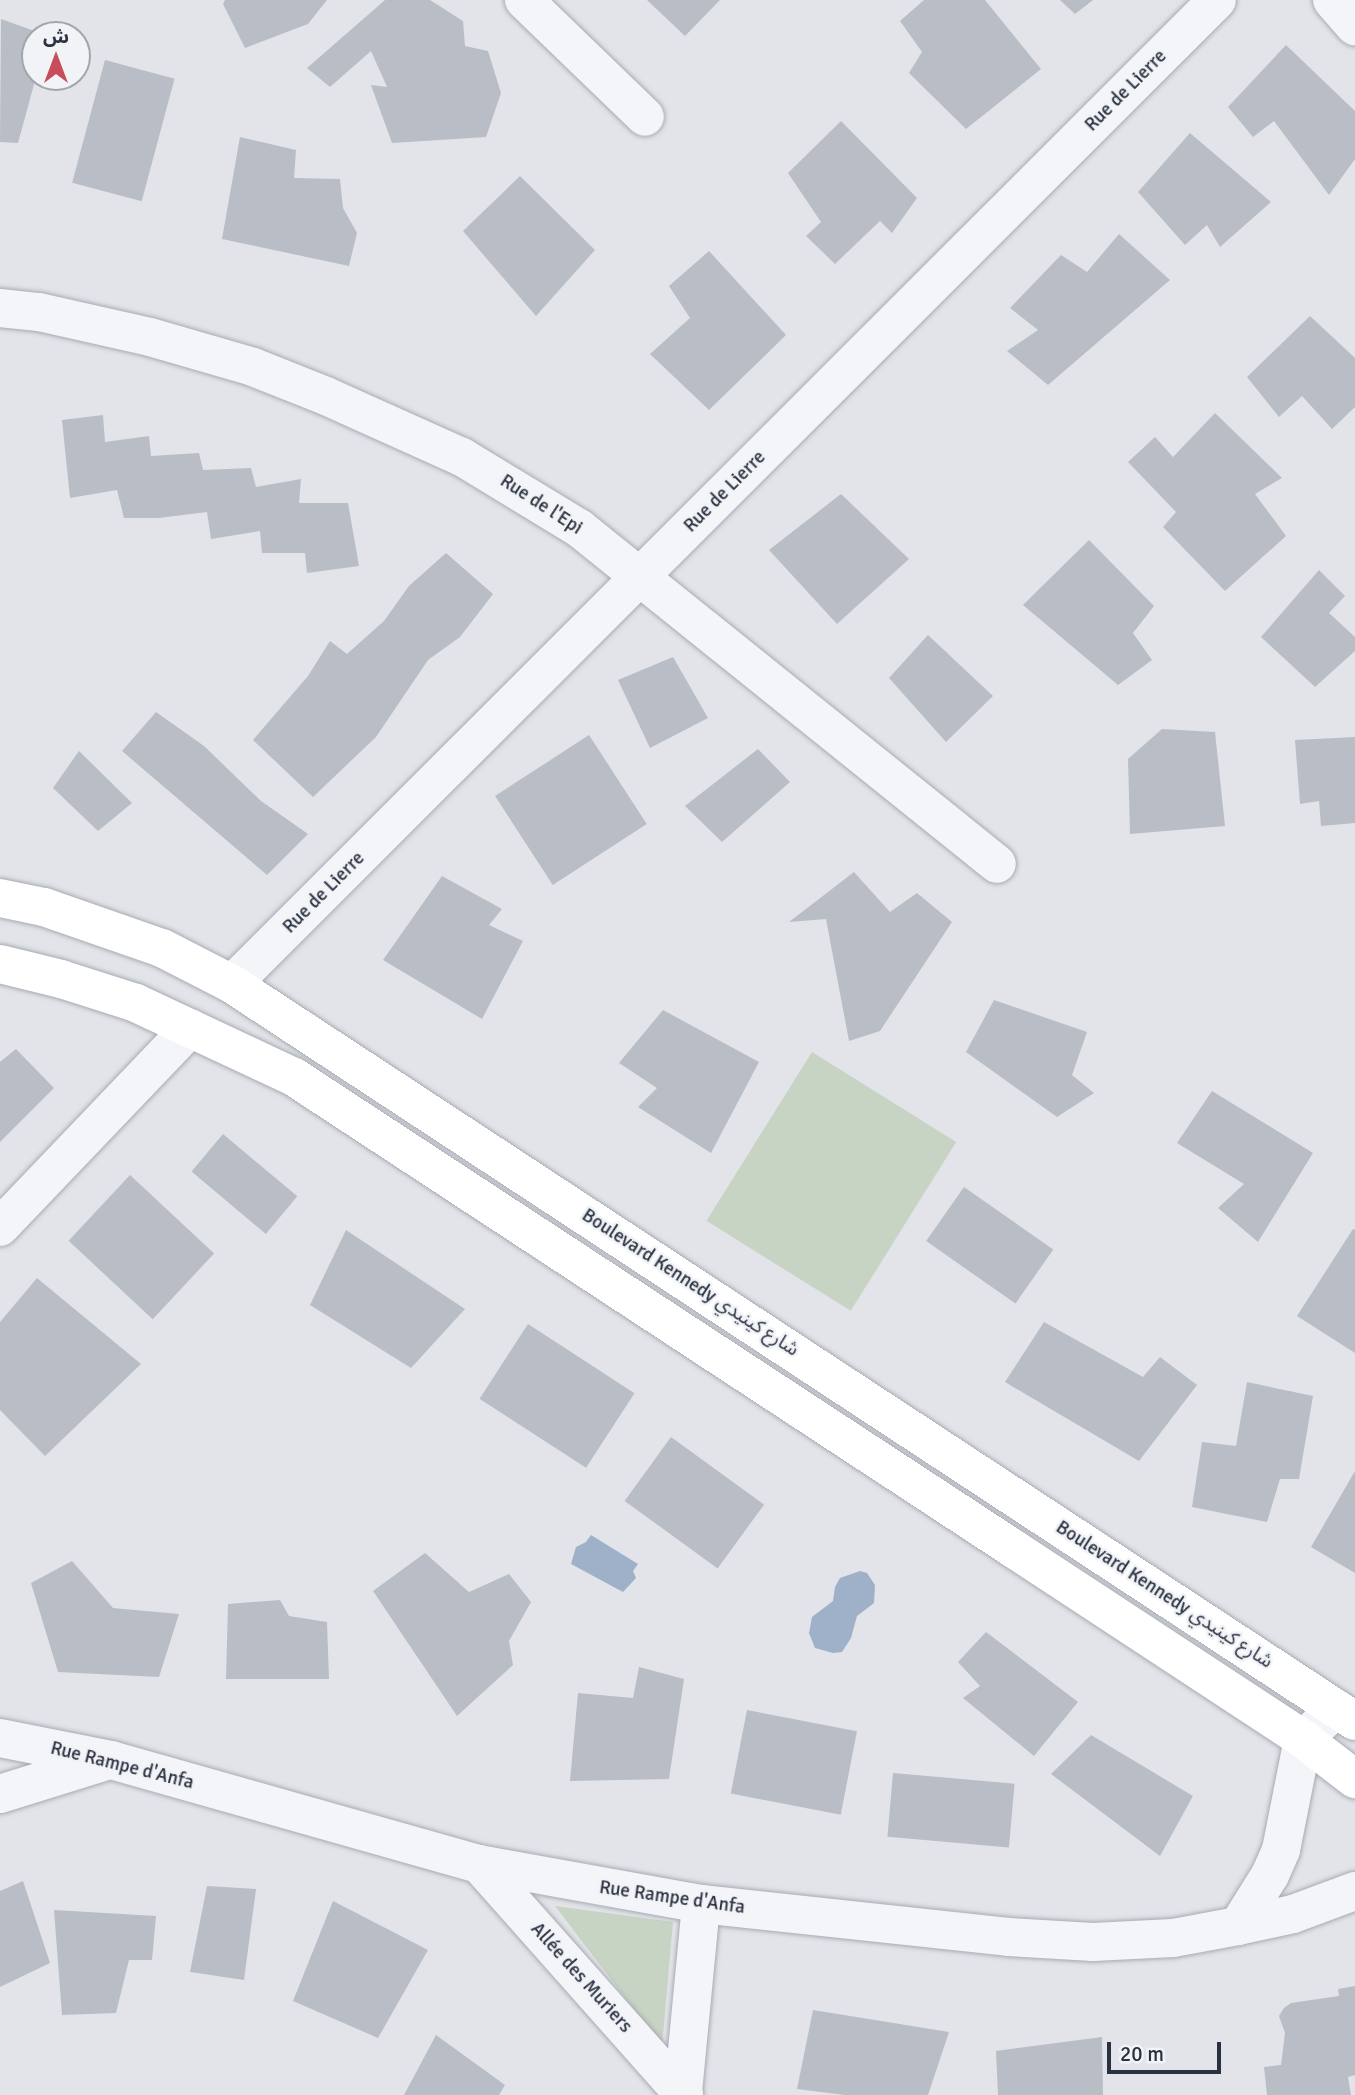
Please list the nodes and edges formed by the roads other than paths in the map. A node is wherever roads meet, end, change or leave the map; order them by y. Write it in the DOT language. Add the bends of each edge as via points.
graph roads {
  1 [pos="524,0"];
  2 [pos="1217,0"];
  3 [pos="1332,0"];
  4 [pos="1355,26"];
  5 [pos="645,117"];
  6 [pos="0,308"];
  7 [pos="640,576"];
  8 [pos="997,864"];
  9 [pos="0,898"];
  10 [pos="0,964"];
  11 [pos="232,984"];
  12 [pos="190,1028"];
  13 [pos="0,1227"];
  14 [pos="1345,1715"];
  15 [pos="0,1738"];
  16 [pos="1303,1740"];
  17 [pos="111,1760"];
  18 [pos="1355,1779"];
  19 [pos="0,1794"];
  20 [pos="479,1864"];
  21 [pos="1355,1891"];
  22 [pos="701,1904"];
  23 [pos="1238,1926"];
  24 [pos="683,2093"];
  1 -- 5 [label="street"];
  2 -- 7 [label="street, Rue de Lierre"];
  3 -- 4 [label="street"];
  6 -- 7 [label="street, Rue de l'Epi" via="150,337 253,367 326,396 463,457 579,528"];
  7 -- 8 [label="street, Rue de l'Epi"];
  7 -- 11 [label="street, Rue de Lierre"];
  9 -- 11 [label="main road, Boulevard Kennedy شارع كينيدي" via="44,907 162,948"];
  10 -- 12 [label="main road" via="110,995"];
  11 -- 14 [label="main road, Boulevard Kennedy شارع كينيدي"];
  12 -- 13 [label="street"];
  12 -- 16 [label="main road" via="294,1077"];
  14 -- 16 [label="street"];
  15 -- 17 [label="street, Rue Rampe d'Anfa"];
  16 -- 18 [label="main road"];
  16 -- 23 [label="street" via="1281,1850"];
  17 -- 19 [label="street"];
  17 -- 20 [label="street, Rue Rampe d'Anfa"];
  20 -- 22 [label="street, Rue Rampe d'Anfa"];
  20 -- 24 [label="street, Allée des Muriers"];
  21 -- 23 [label="street, Rue Rampe d'Anfa" via="1293,1914"];
  22 -- 23 [label="street, Rue Rampe d'Anfa" via="1093,1942 1173,1938"];
  22 -- 24 [label="street, Allée des Muriers"];
}
